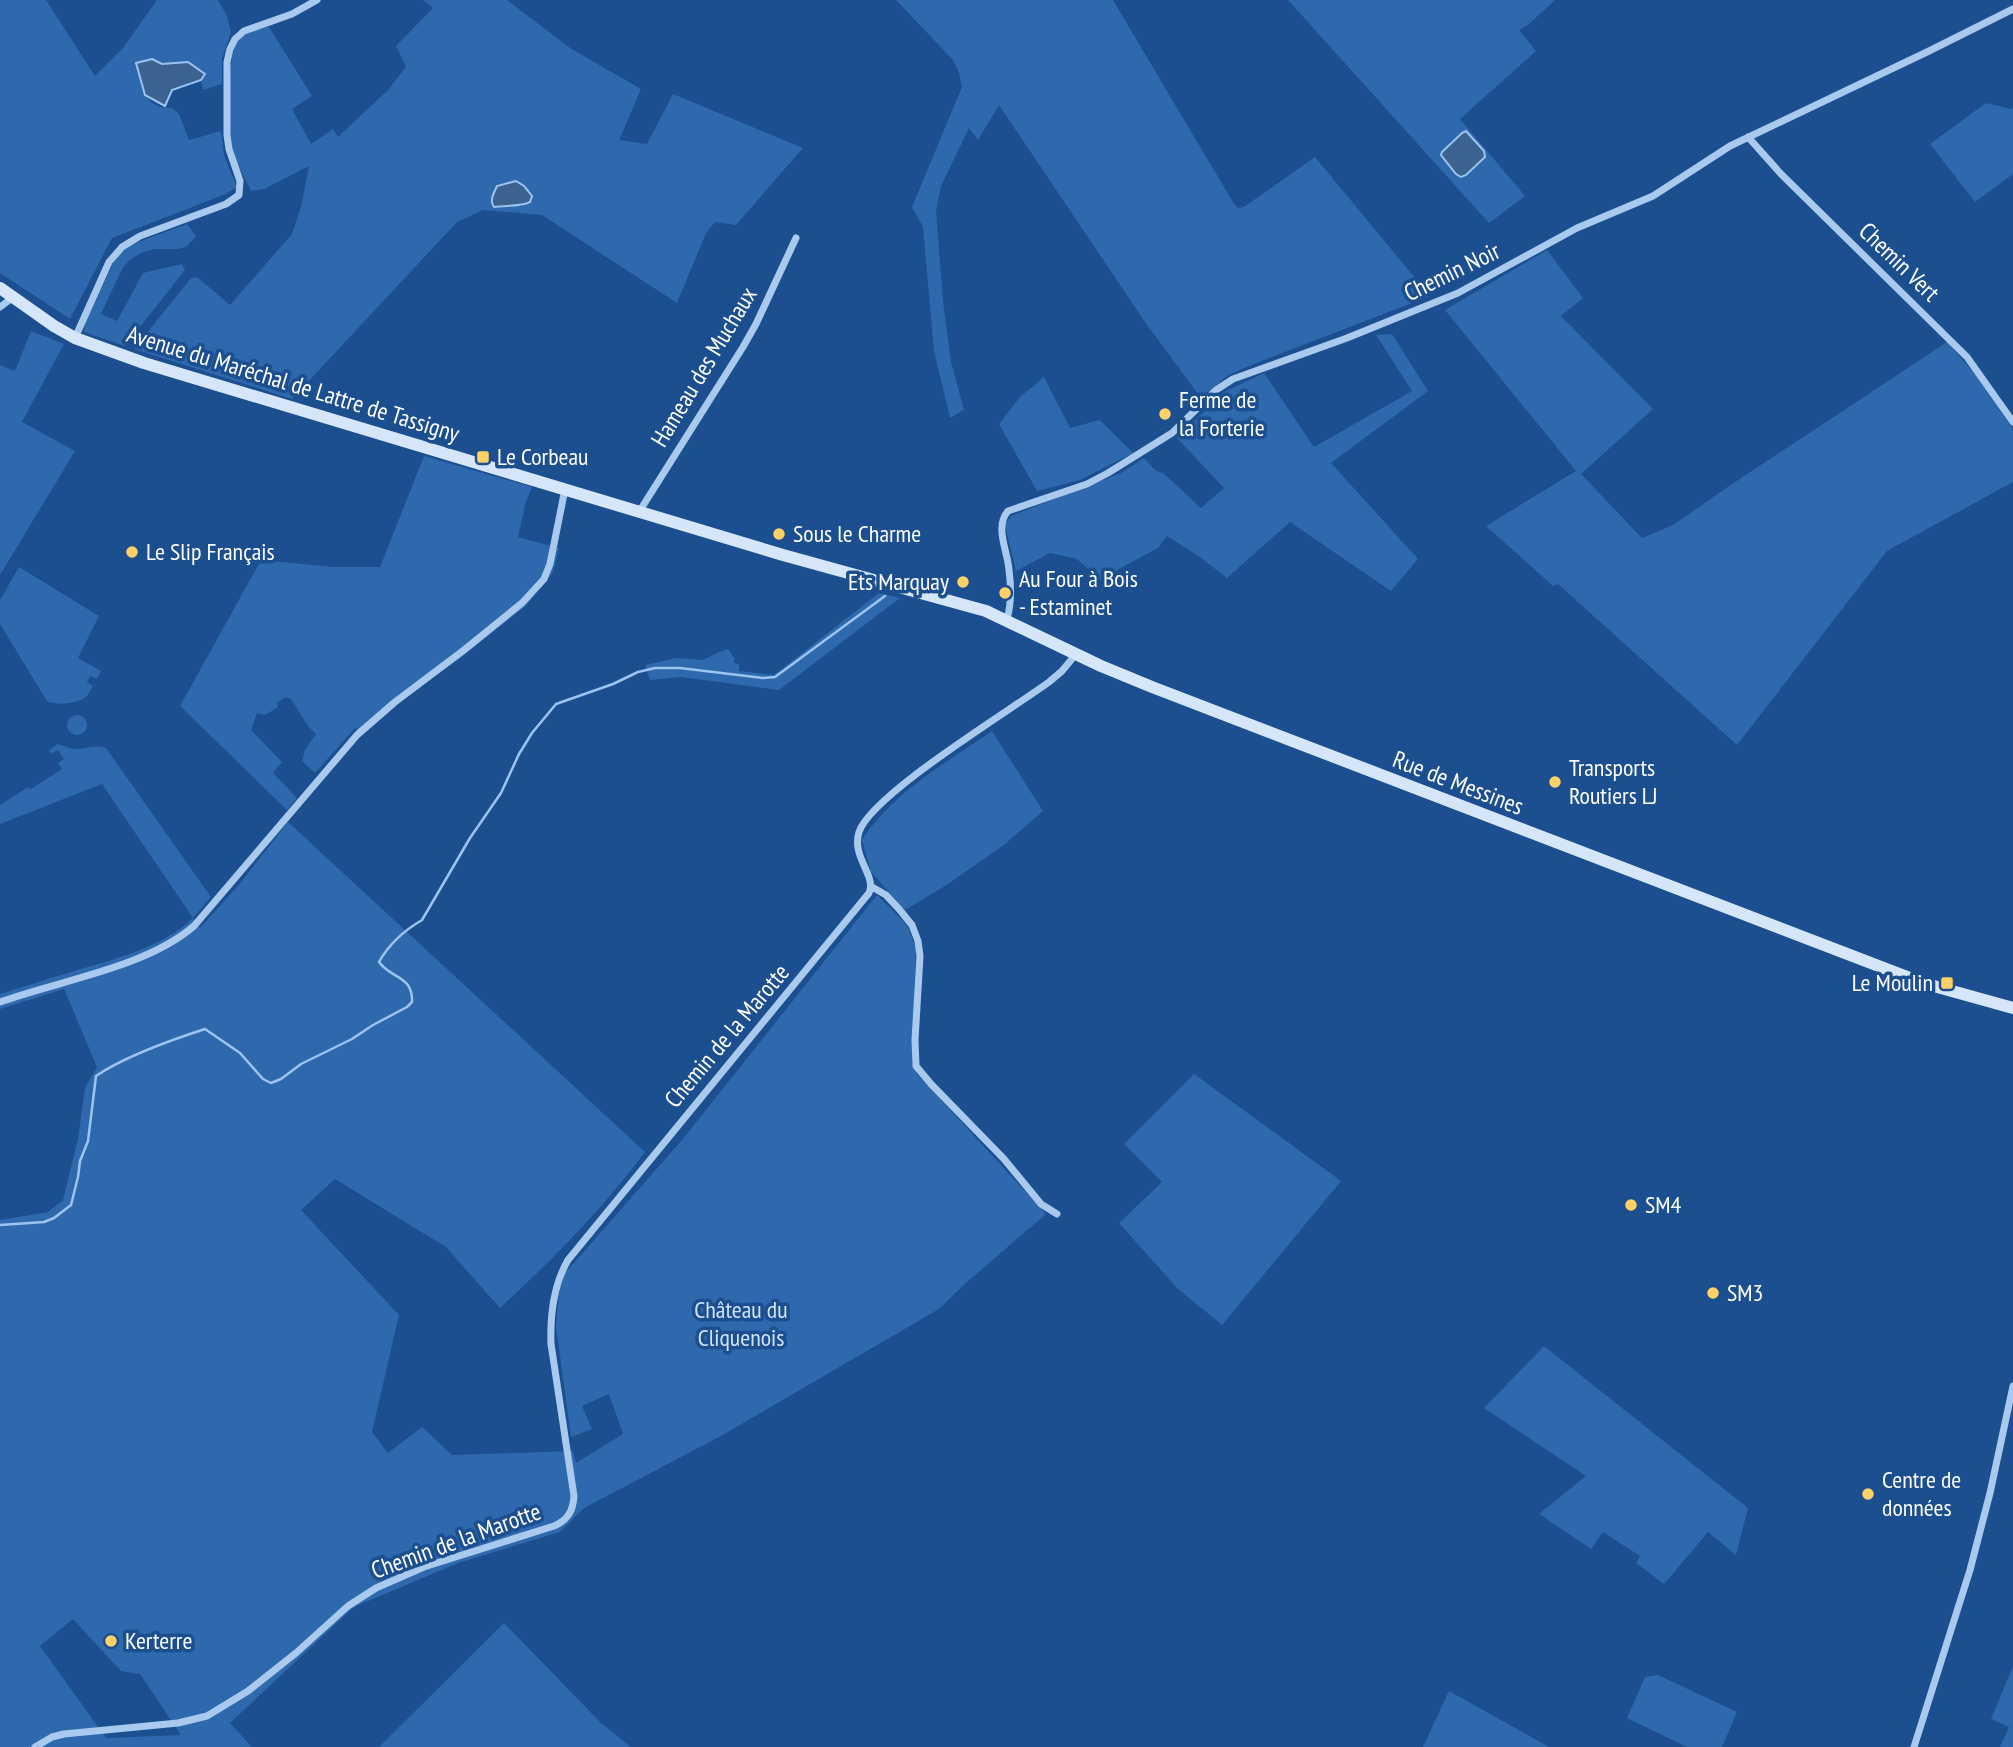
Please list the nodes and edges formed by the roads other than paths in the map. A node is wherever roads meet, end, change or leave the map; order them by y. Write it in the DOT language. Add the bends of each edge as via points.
graph roads {
  1 [pos="317,0"];
  2 [pos="2013,9"];
  3 [pos="1748,137"];
  4 [pos="796,238"];
  5 [pos="4,293"];
  6 [pos="0,307"];
  7 [pos="75,338"];
  8 [pos="2013,422"];
  9 [pos="565,489"];
  10 [pos="639,512"];
  11 [pos="893,586"];
  12 [pos="1007,620"];
  13 [pos="1076,654"];
  14 [pos="872,887"];
  15 [pos="0,1002"];
  16 [pos="2013,1008"];
  17 [pos="1057,1214"];
  18 [pos="2013,1386"];
  19 [pos="35,1747"];
  20 [pos="1914,1747"];
  1 -- 7 [label="street" via="244,32 230,49 227,135 240,180 239,195 122,247 109,262"];
  2 -- 3 [label="street, Chemin Noir"];
  3 -- 8 [label="street, Chemin Vert" via="1967,357"];
  3 -- 12 [label="street, Chemin Noir" via="1653,196 1584,224 1458,293 1233,379 1172,433 1108,473 1008,511 1001,527 1010,574"];
  4 -- 10 [label="street, Hameau des Muchaux" via="749,337"];
  5 -- 6 [label="street"];
  5 -- 7 [label="main road, Avenue du Maréchal de Lattre de Tassigny"];
  7 -- 9 [label="main road, Avenue du Maréchal de Lattre de Tassigny"];
  9 -- 10 [label="main road, Avenue du Maréchal de Lattre de Tassigny"];
  9 -- 15 [label="street" via="547,574 529,596 362,730 187,932 135,960"];
  10 -- 11 [label="main road, Avenue du Maréchal de Lattre de Tassigny"];
  11 -- 12 [label="main road, Rue de Messines"];
  12 -- 13 [label="main road, Rue de Messines"];
  13 -- 14 [label="street" via="1049,682 913,777 870,815 857,844"];
  13 -- 16 [label="main road, Rue de Messines" via="1187,701 1923,983"];
  14 -- 17 [label="street" via="899,909 918,941 915,1060 919,1071 1041,1204"];
  14 -- 19 [label="street, Chemin de la Marotte" via="564,1267 553,1301 551,1344 574,1496 567,1518 376,1588 348,1606 248,1691 207,1716 64,1734"];
  18 -- 20 [label="street" via="1970,1570"];
}
